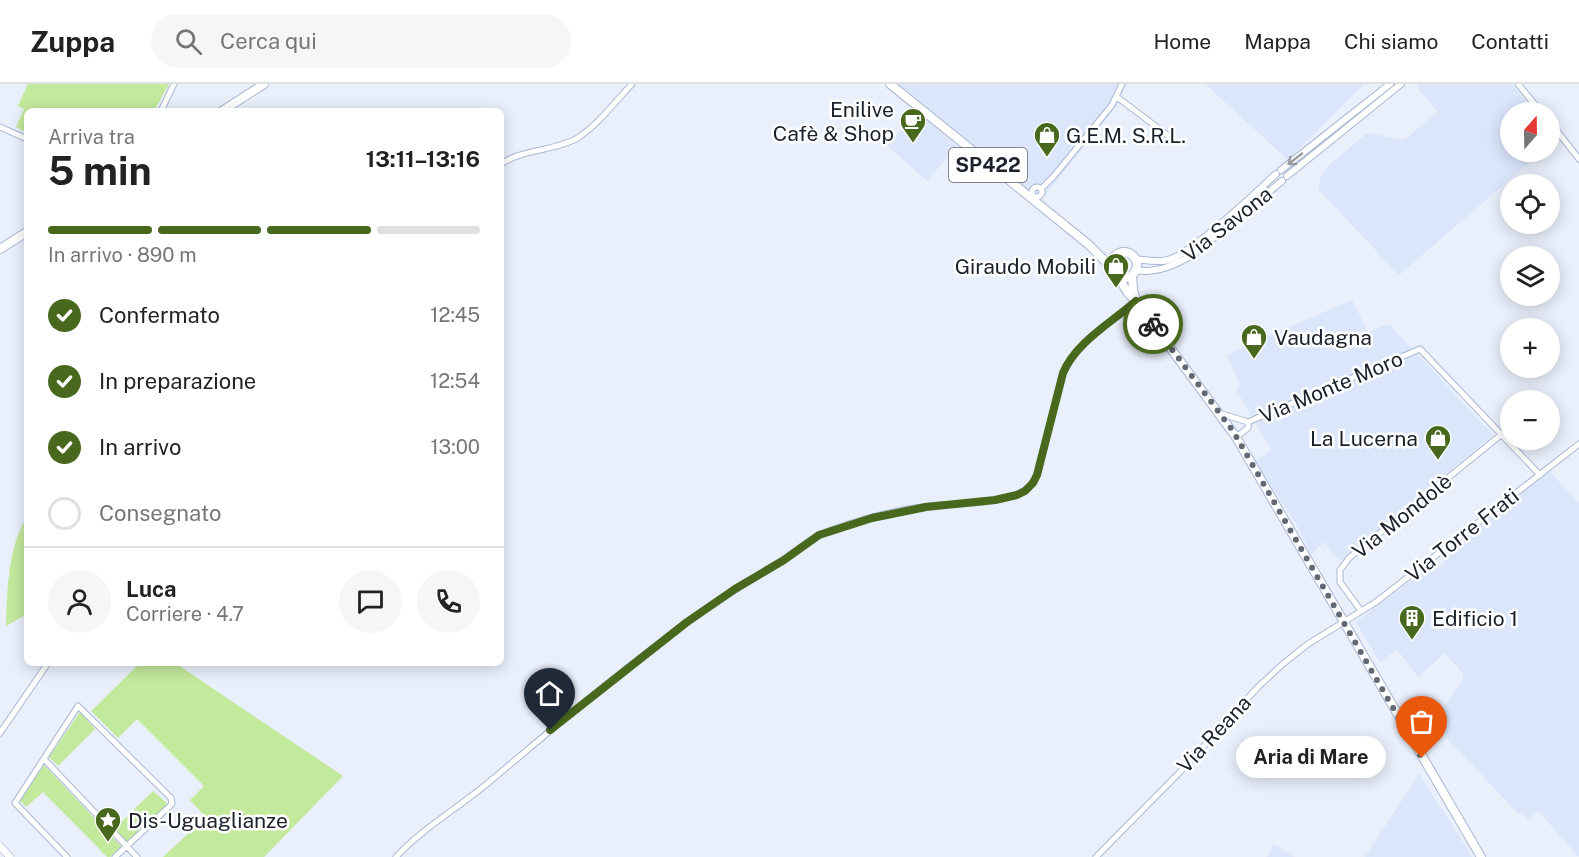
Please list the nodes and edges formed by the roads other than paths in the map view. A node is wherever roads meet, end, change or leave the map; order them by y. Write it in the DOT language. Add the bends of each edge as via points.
graph roads {
  1 [pos="174,84"];
  2 [pos="264,84"];
  3 [pos="632,84"];
  4 [pos="890,84"];
  5 [pos="1122,84"];
  6 [pos="1390,84"];
  7 [pos="1401,84"];
  8 [pos="1518,84"];
  9 [pos="1117,97"];
  10 [pos="1533,102"];
  11 [pos="162,108"];
  12 [pos="227,108"];
  13 [pos="0,127"];
  14 [pos="1560,135"];
  15 [pos="1170,137"];
  16 [pos="24,138"];
  17 [pos="1579,159"];
  18 [pos="504,163"];
  19 [pos="1032,198"];
  20 [pos="24,234"];
  21 [pos="1088,244"];
  22 [pos="0,249"];
  23 [pos="1116,254"];
  24 [pos="1136,259"];
  25 [pos="1110,266"];
  26 [pos="1134,273"];
  27 [pos="1118,277"];
  28 [pos="1136,301"];
  29 [pos="1219,413"];
  30 [pos="1241,420"];
  31 [pos="1248,422"];
  32 [pos="1500,432"];
  33 [pos="1234,434"];
  34 [pos="1500,436"];
  35 [pos="1579,444"];
  36 [pos="1517,450"];
  37 [pos="1540,475"];
  38 [pos="1361,611"];
  39 [pos="1343,623"];
  40 [pos="46,666"];
  41 [pos="0,733"];
  42 [pos="44,759"];
  43 [pos="0,846"];
  44 [pos="127,846"];
  45 [pos="10,857"];
  46 [pos="67,857"];
  47 [pos="115,857"];
  48 [pos="137,857"];
  49 [pos="396,857"];
  50 [pos="1096,857"];
  51 [pos="1481,857"];
  1 -- 11 [label="street"];
  2 -- 12 [label="main road"];
  3 -- 18 [label="street" via="576,138"];
  4 -- 19 [label="main road, SP422"];
  5 -- 9 [label="street"];
  6 -- 24 [label="street, Via Savona / SP422, one-way" via="1179,255 1158,262"];
  7 -- 26 [label="street, Via Savona" via="1194,254 1159,270"];
  8 -- 10 [label="street"];
  9 -- 15 [label="street"];
  9 -- 19 [label="street" via="1041,189 1040,196"];
  13 -- 16 [label="street"];
  14 -- 17 [label="street"];
  19 -- 21 [label="main road, SP422"];
  20 -- 22 [label="main road"];
  21 -- 23 [label="main road, SP422"];
  21 -- 25 [label="main road, SP422"];
  23 -- 24 [label="main road, SP422" via="1125,252"];
  23 -- 25 [label="main road"];
  24 -- 26 [label="main road"];
  25 -- 27 [label="main road, SP422"];
  26 -- 27 [label="main road"];
  26 -- 28 [label="main road"];
  27 -- 28 [label="main road"];
  28 -- 29 [label="main road"];
  28 -- 49 [label="street" via="1068,362 1037,475 1025,491 995,500 926,507 872,518 819,535 687,622"];
  29 -- 30 [label="street, Via Monte Moro"];
  29 -- 33 [label="main road"];
  30 -- 31 [label="street, Via Monte Moro"];
  30 -- 33 [label="street, Via Monte Moro"];
  31 -- 32 [label="street, Via Monte Moro" via="1420,349"];
  31 -- 33 [label="street, Via Monte Moro" via="1248,428"];
  33 -- 39 [label="main road"];
  34 -- 38 [label="street, Via Mondolè" via="1349,558 1340,570 1340,582"];
  35 -- 37 [label="street, Via Torre Frati"];
  36 -- 37 [label="street, Via Monte Moro"];
  37 -- 38 [label="street, Via Torre Frati"];
  38 -- 39 [label="street, Via Torre Frati"];
  39 -- 50 [label="street, Via Reana" via="1308,644 1258,687"];
  39 -- 51 [label="main road"];
  40 -- 41 [label="street"];
  42 -- 44 [label="street"];
  42 -- 44 [label="street" via="78,706 171,798 172,804"];
  42 -- 46 [label="street" via="15,803"];
  43 -- 45 [label="main road"];
  44 -- 47 [label="street"];
  44 -- 48 [label="street"];
}
